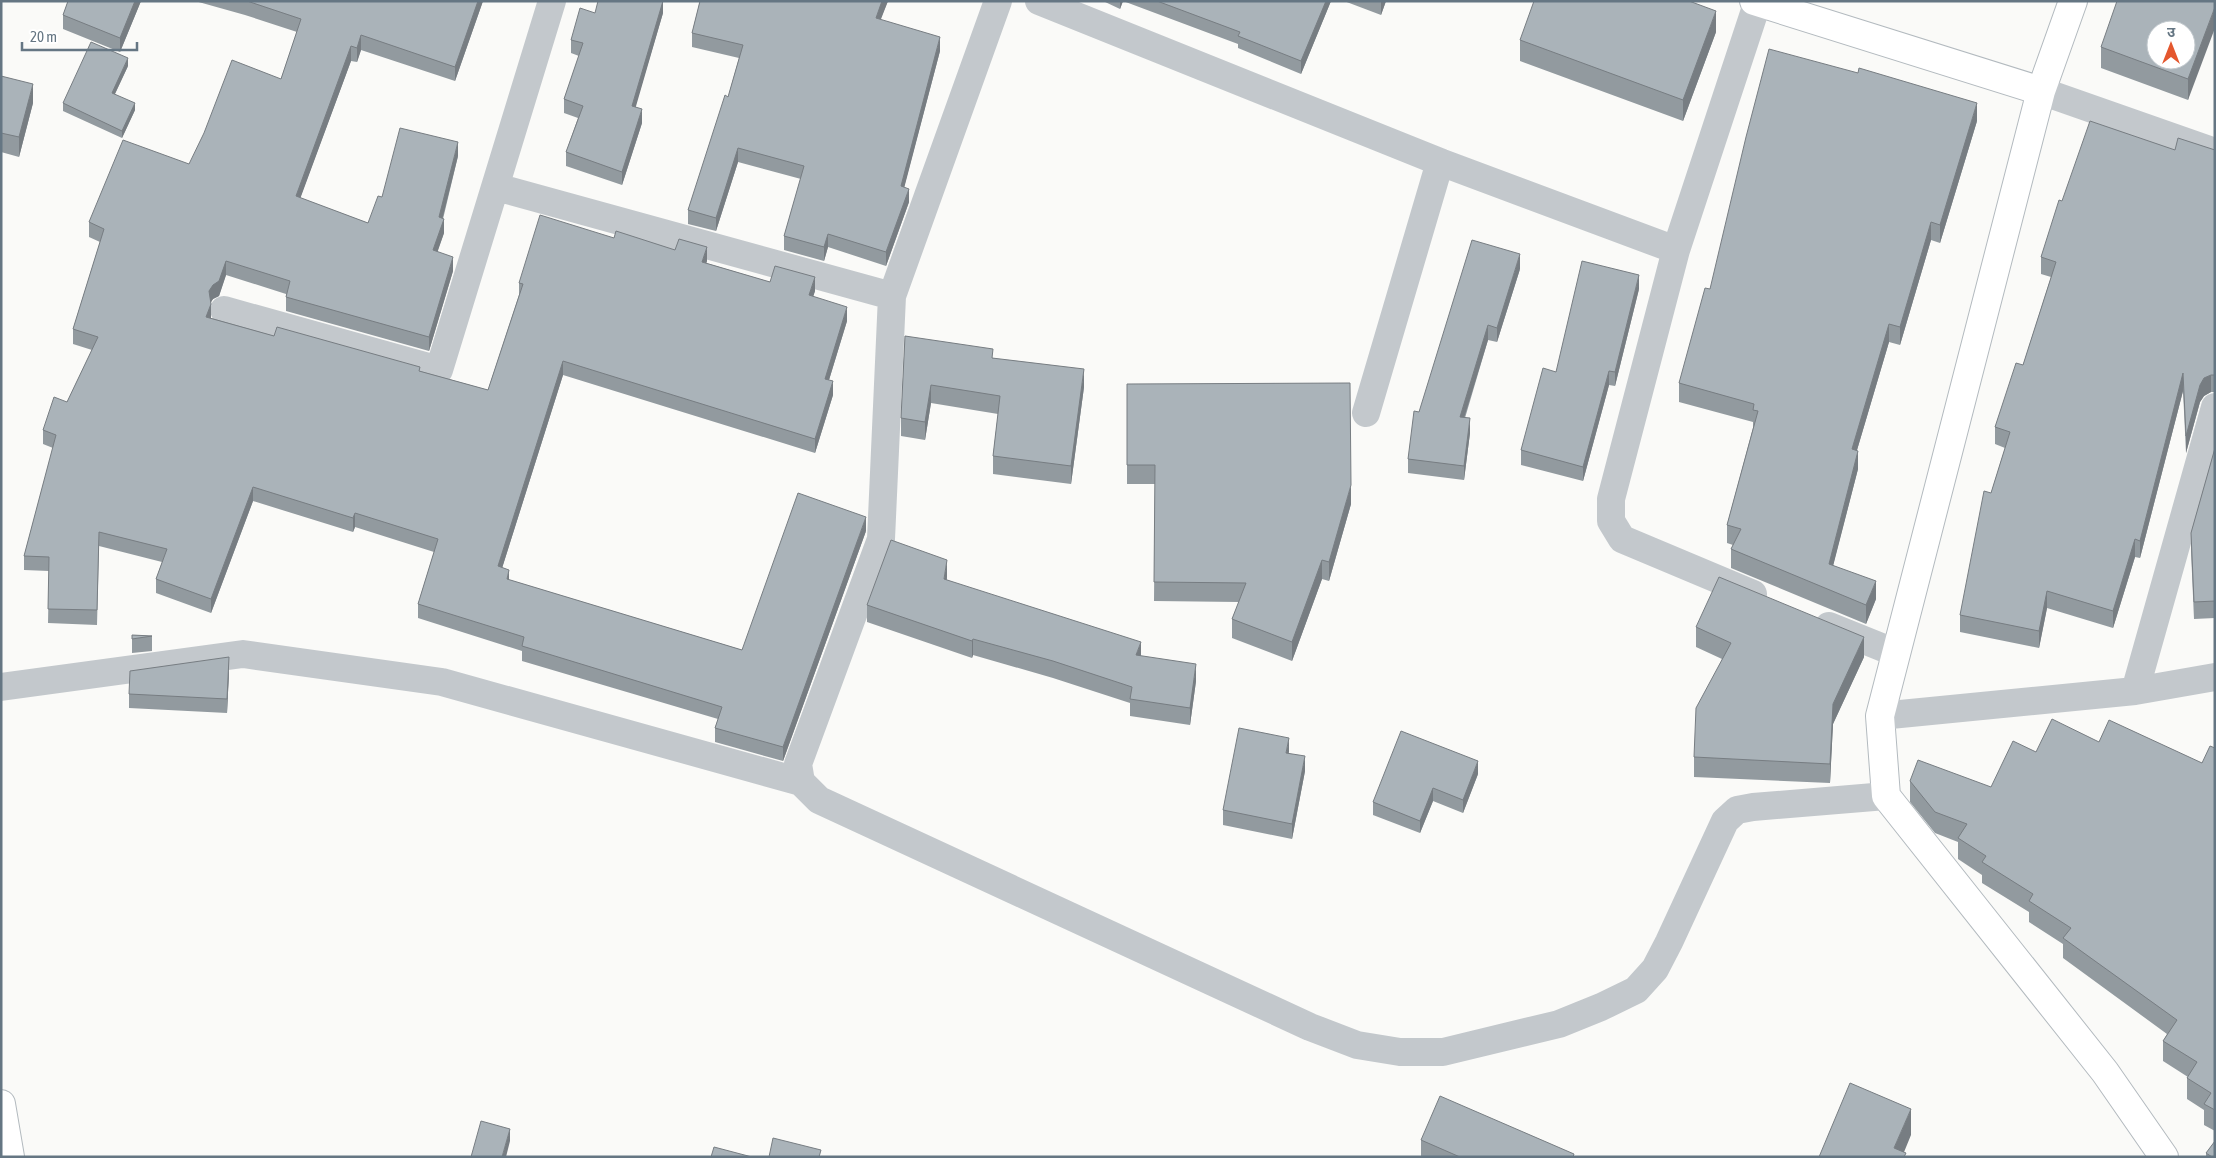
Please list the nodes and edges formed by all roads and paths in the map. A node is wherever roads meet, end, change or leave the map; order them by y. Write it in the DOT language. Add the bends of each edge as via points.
graph roads {
  1 [pos="552,1"];
  2 [pos="998,1"];
  3 [pos="1039,1"];
  4 [pos="2073,1"];
  5 [pos="1756,2"];
  6 [pos="2041,91"];
  7 [pos="2215,152"];
  8 [pos="1440,162"];
  9 [pos="496,187"];
  10 [pos="1676,250"];
  11 [pos="892,296"];
  12 [pos="224,310"];
  13 [pos="1366,413"];
  14 [pos="2214,415"];
  15 [pos="1777,604"];
  16 [pos="1804,615"];
  17 [pos="1896,654"];
  18 [pos="2215,677"];
  19 [pos="1,687"];
  20 [pos="2135,691"];
  21 [pos="1880,716"];
  22 [pos="801,782"];
  23 [pos="1886,796"];
  24 [pos="1,1104"];
  25 [pos="10,1157"];
  26 [pos="2164,1157"];
  1 -- 9 [label="street"];
  2 -- 11 [label="street"];
  3 -- 8 [label="street"];
  4 -- 6 [label="street"];
  5 -- 6 [label="street"];
  5 -- 10 [label="street"];
  6 -- 7 [label="street"];
  6 -- 17 [label="street"];
  8 -- 10 [label="street"];
  8 -- 13 [label="street"];
  9 -- 11 [label="street"];
  9 -- 12 [label="street" via="439,370"];
  10 -- 15 [label="street" via="1611,498 1611,521 1622,539"];
  11 -- 22 [label="street" via="881,540 798,764"];
  14 -- 20 [label="street"];
  16 -- 17 [label="street"];
  17 -- 21 [label="street"];
  18 -- 20 [label="street"];
  19 -- 22 [label="street" via="243,654 442,682"];
  20 -- 21 [label="street"];
  21 -- 23 [label="street"];
  22 -- 23 [label="street" via="819,800 1310,1027 1357,1045 1400,1052 1443,1052 1559,1024 1636,990 1655,968 1670,942 1725,821 1737,810 1752,806"];
  23 -- 26 [label="street" via="2105,1072"];
  24 -- 25 [label="street"];
}
